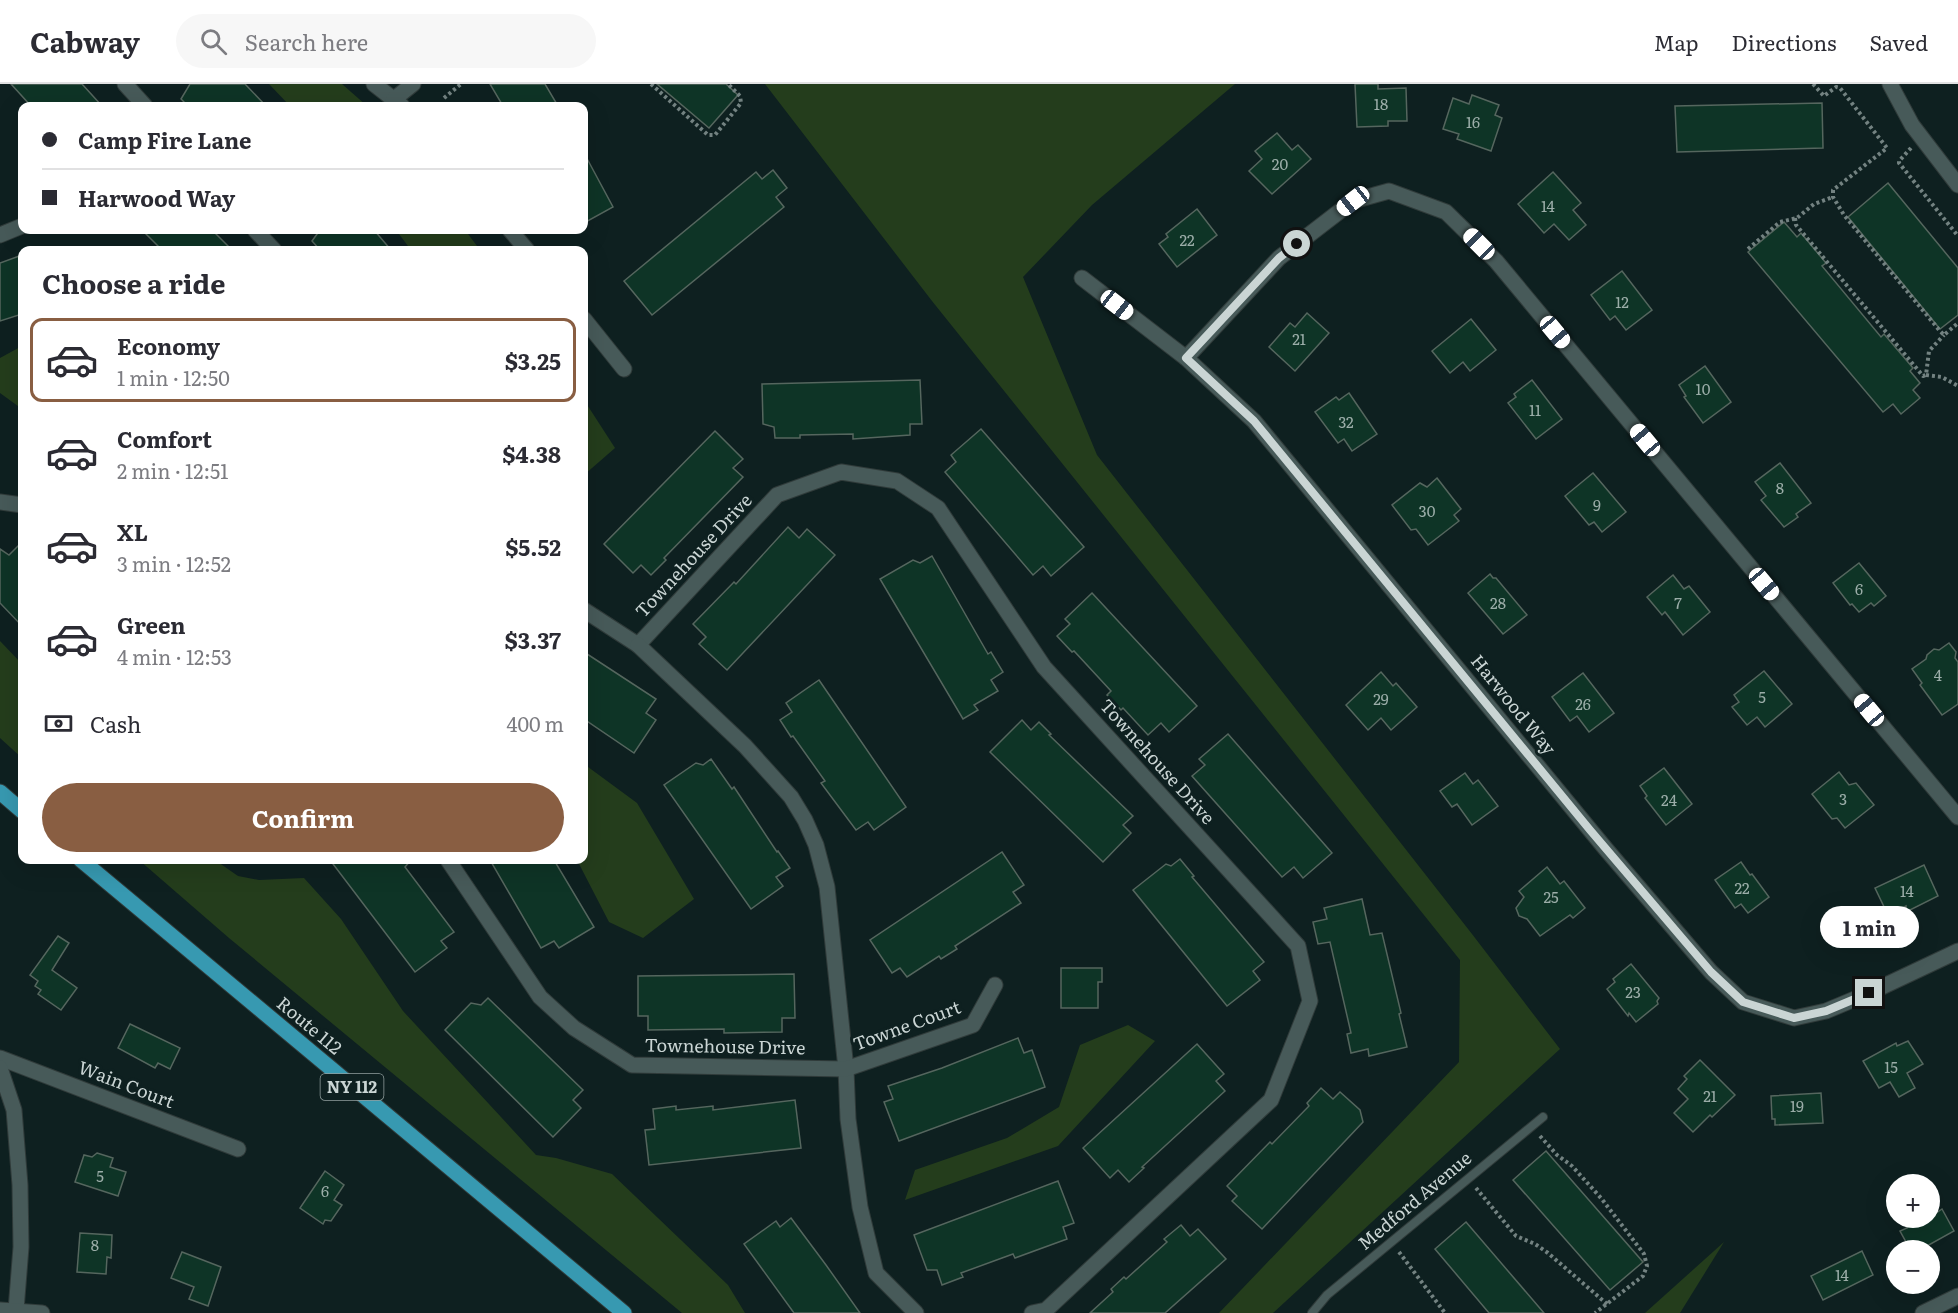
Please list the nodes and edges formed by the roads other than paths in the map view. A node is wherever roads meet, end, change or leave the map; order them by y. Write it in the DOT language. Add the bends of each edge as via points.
graph roads {
  1 [pos="125,84"];
  2 [pos="374,84"];
  3 [pos="413,84"];
  4 [pos="1890,84"];
  5 [pos="141,102"];
  6 [pos="397,102"];
  7 [pos="399,102"];
  8 [pos="1958,185"];
  9 [pos="18,227"];
  10 [pos="0,234"];
  11 [pos="259,234"];
  12 [pos="513,234"];
  13 [pos="270,246"];
  14 [pos="524,246"];
  15 [pos="1082,278"];
  16 [pos="588,324"];
  17 [pos="1186,358"];
  18 [pos="624,369"];
  19 [pos="0,502"];
  20 [pos="18,504"];
  21 [pos="588,613"];
  22 [pos="638,645"];
  23 [pos="0,792"];
  24 [pos="18,808"];
  25 [pos="1958,817"];
  26 [pos="86,864"];
  27 [pos="451,864"];
  28 [pos="1958,951"];
  29 [pos="995,985"];
  30 [pos="0,1058"];
  31 [pos="0,1068"];
  32 [pos="846,1069"];
  33 [pos="1542,1117"];
  34 [pos="238,1149"];
  35 [pos="1958,1296"];
  36 [pos="0,1310"];
  37 [pos="16,1310"];
  38 [pos="42,1313"];
  39 [pos="624,1313"];
  40 [pos="916,1313"];
  41 [pos="1032,1313"];
  42 [pos="1312,1313"];
  43 [pos="1923,1313"];
  1 -- 5 [label="street"];
  2 -- 6 [label="street"];
  3 -- 7 [label="street"];
  4 -- 8 [label="street" via="1917,131"];
  9 -- 10 [label="street"];
  11 -- 13 [label="street"];
  12 -- 14 [label="street"];
  15 -- 17 [label="street, Harwood Way"];
  16 -- 18 [label="street"];
  17 -- 25 [label="street" via="1279,258 1353,201 1389,191 1446,212 1496,261"];
  17 -- 28 [label="street, Harwood Way" via="1254,421 1613,857 1711,972 1743,1002 1794,1018 1826,1011"];
  19 -- 20 [label="street"];
  21 -- 22 [label="street, Townehouse Drive"];
  22 -- 32 [label="street, Townehouse Drive" via="745,746 791,797 805,820 827,887"];
  22 -- 41 [label="street, Townehouse Drive" via="777,495 841,472 897,481 939,508 1044,667 1298,946 1310,1001 1271,1100 1046,1311"];
  23 -- 24 [label="main road"];
  26 -- 39 [label="main road, Route 112 / NY 112"];
  27 -- 32 [label="street, Townehouse Drive" via="540,997 574,1028 632,1065"];
  29 -- 32 [label="street, Towne Court" via="973,1025"];
  30 -- 34 [label="street, Wain Court"];
  31 -- 37 [label="street" via="14,1110 20,1185"];
  32 -- 40 [label="street, Townehouse Drive" via="848,1119 860,1207 876,1273"];
  33 -- 42 [label="lane, Medford Avenue" via="1327,1295"];
  35 -- 43 [label="street"];
  36 -- 37 [label="street"];
  37 -- 38 [label="street"];
}
